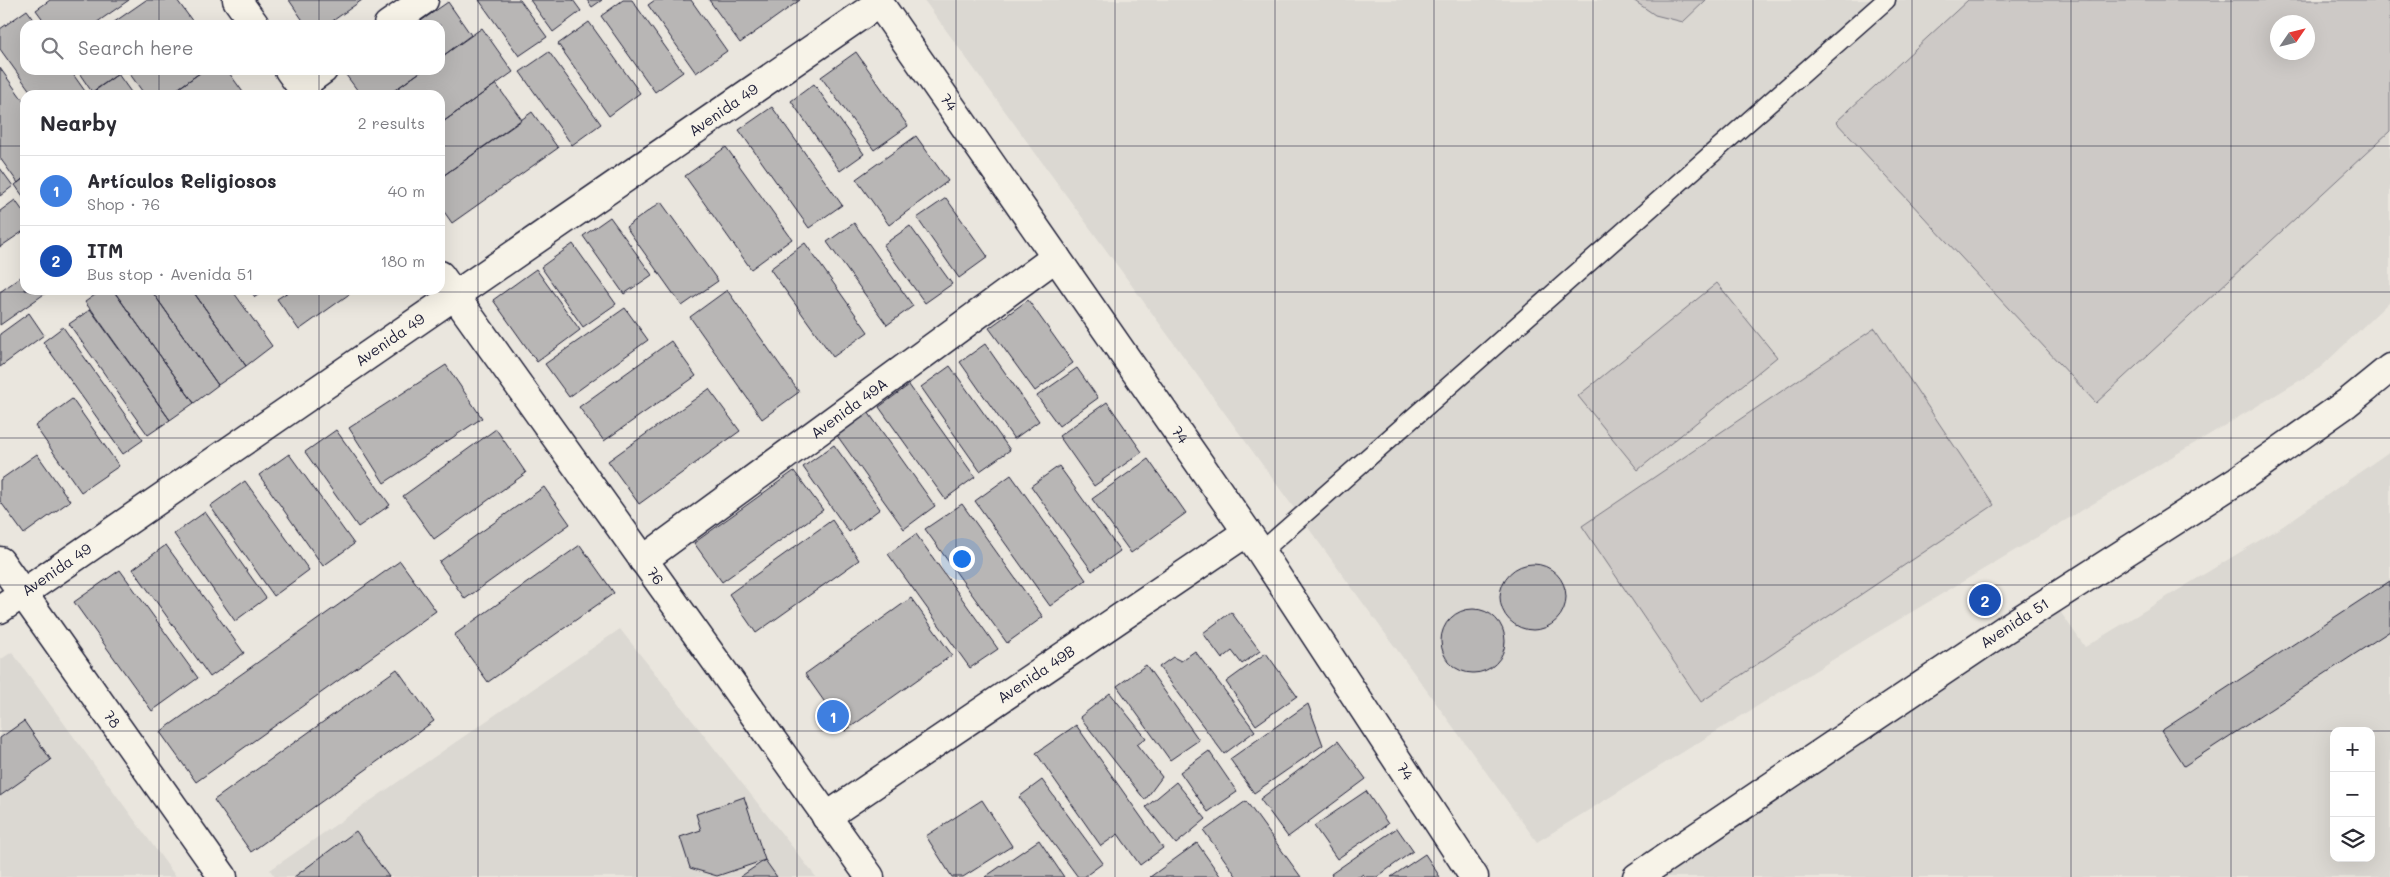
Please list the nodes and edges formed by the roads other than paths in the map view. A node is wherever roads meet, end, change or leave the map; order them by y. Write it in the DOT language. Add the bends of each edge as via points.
graph roads {
  1 [pos="237,0"];
  2 [pos="424,0"];
  3 [pos="1886,0"];
  4 [pos="878,2"];
  5 [pos="251,20"];
  6 [pos="395,20"];
  7 [pos="314,75"];
  8 [pos="299,84"];
  9 [pos="1056,257"];
  10 [pos="448,285"];
  11 [pos="434,295"];
  12 [pos="2390,368"];
  13 [pos="1254,542"];
  14 [pos="643,560"];
  15 [pos="0,561"];
  16 [pos="23,594"];
  17 [pos="0,610"];
  18 [pos="826,817"];
  19 [pos="223,877"];
  20 [pos="870,877"];
  21 [pos="1474,877"];
  22 [pos="1637,877"];
  1 -- 5 [label="street"];
  2 -- 6 [label="street"];
  3 -- 13 [label="lane"];
  4 -- 9 [label="street, 74"];
  4 -- 10 [label="street, Avenida 49"];
  7 -- 8 [label="street"];
  9 -- 13 [label="street, 74"];
  9 -- 14 [label="street, Avenida 49A"];
  10 -- 14 [label="street, 76"];
  11 -- 16 [label="street, Avenida 49"];
  12 -- 22 [label="street, Avenida 51" via="2347,403 2238,480 2004,630"];
  13 -- 18 [label="street, Avenida 49B"];
  13 -- 21 [label="street, 74"];
  14 -- 18 [label="street, 76"];
  15 -- 16 [label="street, 78"];
  16 -- 17 [label="street, Avenida 49"];
  16 -- 19 [label="street, 78"];
  18 -- 20 [label="street, 76"];
}
